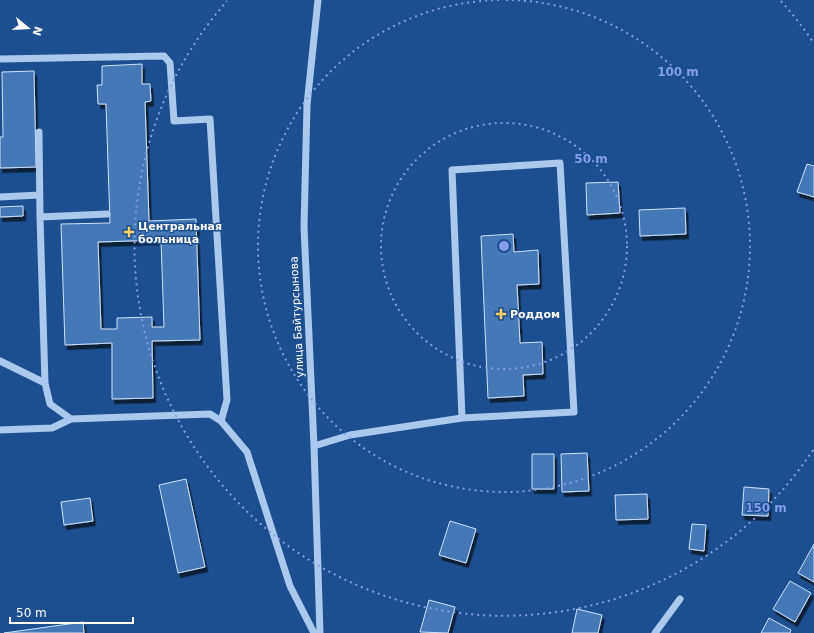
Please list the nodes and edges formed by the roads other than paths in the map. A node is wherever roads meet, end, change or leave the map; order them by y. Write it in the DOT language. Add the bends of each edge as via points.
graph roads {
  1 [pos="318,0"];
  2 [pos="0,59"];
  3 [pos="39,132"];
  4 [pos="39,196"];
  5 [pos="0,197"];
  6 [pos="107,214"];
  7 [pos="40,217"];
  8 [pos="0,361"];
  9 [pos="45,383"];
  10 [pos="462,418"];
  11 [pos="71,419"];
  12 [pos="221,421"];
  13 [pos="0,430"];
  14 [pos="314,446"];
  15 [pos="680,599"];
  16 [pos="314,633"];
  17 [pos="320,633"];
  18 [pos="654,633"];
  1 -- 14 [label="street, улица Байтурсынова" via="306,105 304,227"];
  2 -- 12 [label="street" via="164,56 170,63 174,121 210,119 227,400"];
  3 -- 4 [label="street"];
  4 -- 5 [label="street"];
  4 -- 7 [label="street"];
  6 -- 7 [label="street"];
  7 -- 9 [label="street"];
  8 -- 9 [label="street"];
  9 -- 11 [label="street" via="50,404"];
  10 -- 10 [label="street" via="452,170 560,163 574,412"];
  10 -- 14 [label="street" via="350,436"];
  11 -- 12 [label="street" via="210,414"];
  11 -- 13 [label="street" via="52,428"];
  12 -- 16 [label="street" via="247,452 290,586"];
  14 -- 17 [label="street, улица Байтурсынова"];
  15 -- 18 [label="street"];
}
